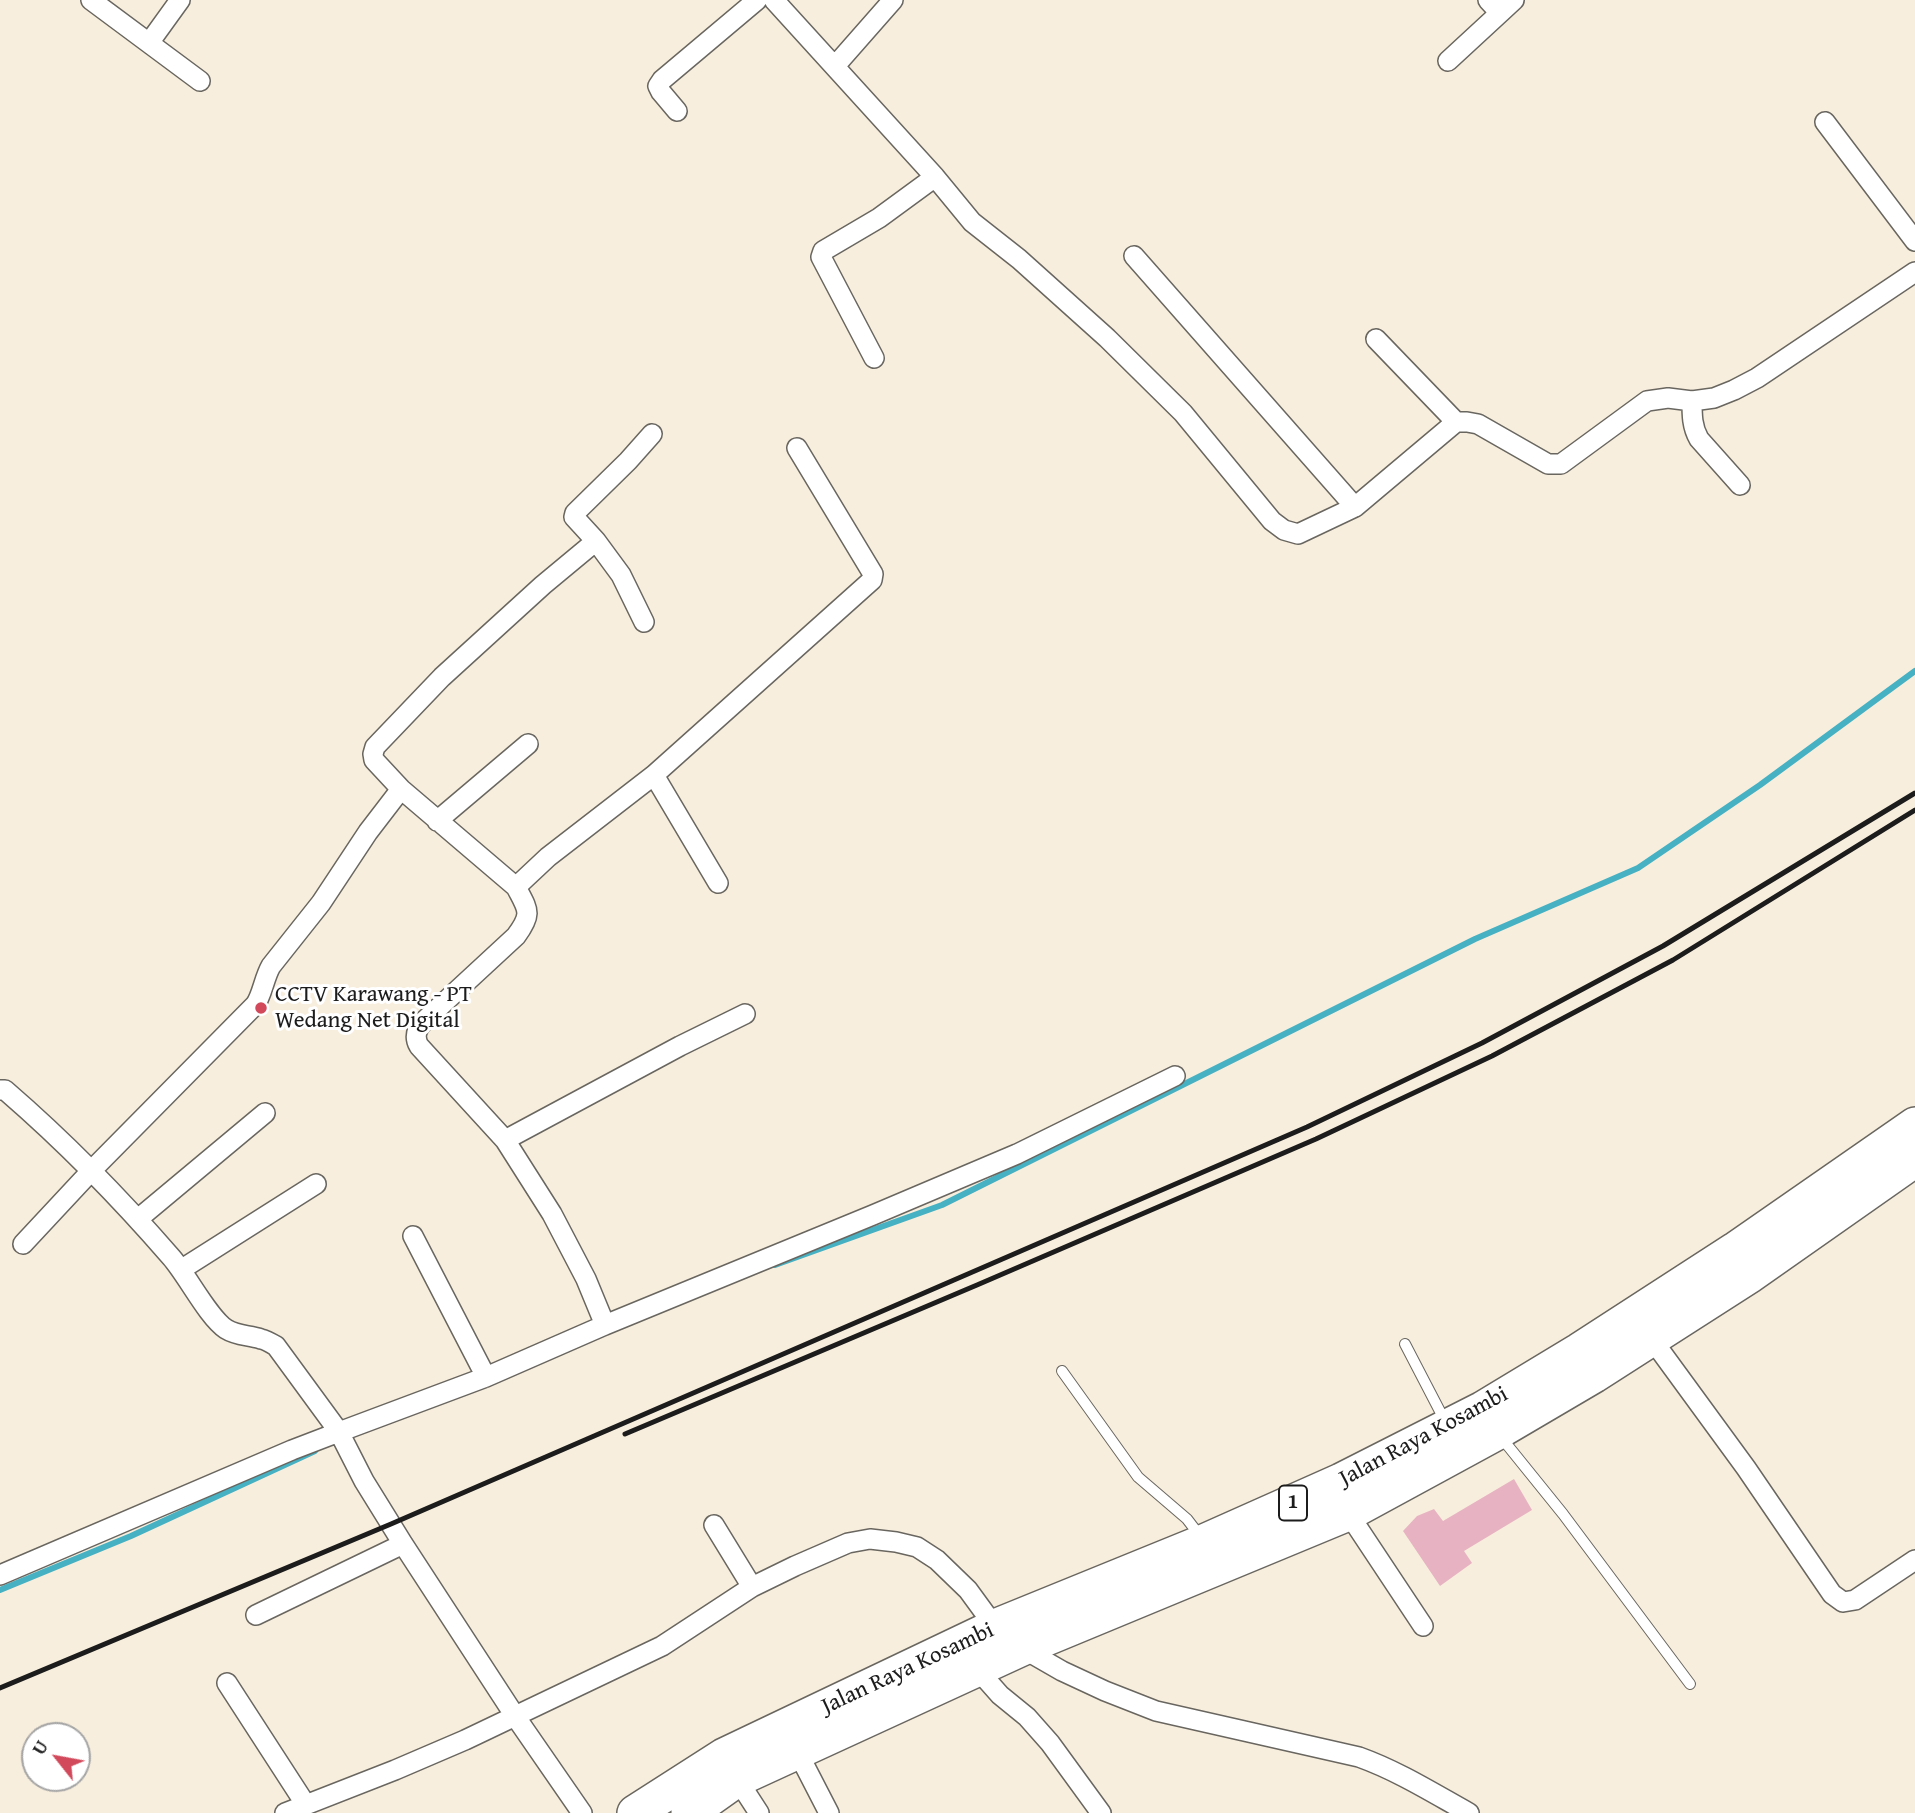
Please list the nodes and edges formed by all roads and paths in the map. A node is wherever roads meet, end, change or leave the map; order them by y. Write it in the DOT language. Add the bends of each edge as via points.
graph roads {
  1 [pos="91,0"];
  2 [pos="180,0"];
  3 [pos="757,0"];
  4 [pos="774,0"];
  5 [pos="893,0"];
  6 [pos="1500,4"];
  7 [pos="149,43"];
  8 [pos="1448,61"];
  9 [pos="835,66"];
  10 [pos="200,81"];
  11 [pos="677,111"];
  12 [pos="1825,122"];
  13 [pos="934,177"];
  14 [pos="1915,241"];
  15 [pos="1134,256"];
  16 [pos="1915,272"];
  17 [pos="1376,339"];
  18 [pos="874,358"];
  19 [pos="1692,401"];
  20 [pos="1456,422"];
  21 [pos="652,433"];
  22 [pos="797,448"];
  23 [pos="1740,485"];
  24 [pos="1355,507"];
  25 [pos="596,541"];
  26 [pos="644,622"];
  27 [pos="528,744"];
  28 [pos="654,775"];
  29 [pos="401,789"];
  30 [pos="438,821"];
  31 [pos="718,883"];
  32 [pos="516,887"];
  33 [pos="746,1014"];
  34 [pos="1175,1076"];
  35 [pos="0,1090"];
  36 [pos="265,1113"];
  37 [pos="1915,1125"];
  38 [pos="505,1140"];
  39 [pos="1915,1160"];
  40 [pos="92,1170"];
  41 [pos="316,1184"];
  42 [pos="138,1219"];
  43 [pos="413,1236"];
  44 [pos="23,1244"];
  45 [pos="182,1269"];
  46 [pos="606,1325"];
  47 [pos="1651,1338"];
  48 [pos="1405,1344"];
  49 [pos="1062,1371"];
  50 [pos="486,1377"];
  51 [pos="1448,1427"];
  52 [pos="1497,1432"];
  53 [pos="342,1436"];
  54 [pos="1348,1513"];
  55 [pos="714,1525"];
  56 [pos="1204,1542"];
  57 [pos="403,1544"];
  58 [pos="1915,1560"];
  59 [pos="0,1575"];
  60 [pos="752,1587"];
  61 [pos="256,1615"];
  62 [pos="1423,1626"];
  63 [pos="995,1628"];
  64 [pos="1022,1648"];
  65 [pos="977,1669"];
  66 [pos="227,1683"];
  67 [pos="1690,1684"];
  68 [pos="515,1716"];
  69 [pos="797,1751"];
  70 [pos="737,1779"];
  71 [pos="306,1805"];
  72 [pos="285,1813"];
  73 [pos="582,1813"];
  74 [pos="635,1813"];
  75 [pos="689,1813"];
  76 [pos="760,1813"];
  77 [pos="829,1813"];
  78 [pos="1101,1813"];
  79 [pos="1469,1813"];
  1 -- 7 [label="street"];
  2 -- 7 [label="street"];
  3 -- 11 [label="street" via="662,80 661,92"];
  4 -- 9 [label="street"];
  5 -- 9 [label="street"];
  6 -- 8 [label="street"];
  7 -- 10 [label="street"];
  9 -- 13 [label="street"];
  12 -- 14 [label="street"];
  13 -- 18 [label="street" via="879,218 823,251 821,257"];
  13 -- 24 [label="street" via="972,222 1019,259 1183,413 1279,526 1297,534"];
  15 -- 24 [label="street"];
  16 -- 19 [label="street" via="1758,378 1714,398"];
  17 -- 20 [label="street"];
  19 -- 20 [label="street" via="1647,401 1554,466 1478,424"];
  19 -- 23 [label="street" via="1699,439"];
  20 -- 24 [label="street"];
  21 -- 25 [label="street" via="575,513 576,521"];
  22 -- 28 [label="street" via="873,578"];
  25 -- 26 [label="street" via="621,575"];
  25 -- 29 [label="street" via="442,677 375,747 374,760"];
  27 -- 30 [label="street"];
  28 -- 31 [label="street"];
  28 -- 32 [label="street"];
  29 -- 30 [label="street"];
  29 -- 40 [label="street" via="271,966 260,999"];
  30 -- 32 [label="street"];
  32 -- 38 [label="street" via="528,909 523,926 423,1022 416,1035 419,1046"];
  33 -- 38 [label="street"];
  34 -- 46 [label="street" via="1017,1154"];
  35 -- 40 [label="street"];
  36 -- 42 [label="street"];
  37 -- 51 [label="highway, Jalan Raya Kosambi / 1" via="1602,1337"];
  38 -- 46 [label="street" via="552,1214"];
  39 -- 47 [label="highway, Jalan Raya Kosambi / 1"];
  40 -- 42 [label="street"];
  40 -- 44 [label="street"];
  41 -- 45 [label="street"];
  42 -- 45 [label="street"];
  43 -- 50 [label="street"];
  45 -- 53 [label="street" via="224,1327 276,1346"];
  46 -- 50 [label="street"];
  47 -- 52 [label="highway, Jalan Raya Kosambi / 1"];
  47 -- 58 [label="street" via="1832,1594 1843,1602 1855,1600"];
  48 -- 51 [label="lane"];
  49 -- 56 [label="lane" via="1138,1477 1187,1519"];
  50 -- 53 [label="street"];
  51 -- 56 [label="highway, Jalan Raya Kosambi / 1"];
  52 -- 54 [label="highway, Jalan Raya Kosambi / 1"];
  52 -- 67 [label="lane"];
  53 -- 57 [label="street"];
  53 -- 59 [label="street" via="268,1460"];
  54 -- 62 [label="street"];
  54 -- 64 [label="highway, Jalan Raya Kosambi / 1"];
  55 -- 60 [label="street"];
  56 -- 63 [label="highway, Jalan Raya Kosambi / 1"];
  57 -- 61 [label="street"];
  57 -- 68 [label="street"];
  60 -- 63 [label="street" via="848,1543 870,1539 896,1542 917,1547 937,1560 968,1590"];
  60 -- 68 [label="street" via="662,1646"];
  63 -- 74 [label="highway, Jalan Raya Kosambi / 1" via="724,1756"];
  64 -- 65 [label="highway, Jalan Raya Kosambi / 1"];
  64 -- 79 [label="street" via="1083,1681 1156,1710 1376,1763"];
  65 -- 69 [label="highway, Jalan Raya Kosambi / 1"];
  65 -- 78 [label="street" via="1050,1743"];
  66 -- 71 [label="street"];
  68 -- 71 [label="street"];
  68 -- 73 [label="street"];
  69 -- 70 [label="highway, Jalan Raya Kosambi / 1"];
  69 -- 77 [label="street"];
  70 -- 75 [label="highway, Jalan Raya Kosambi / 1"];
  70 -- 76 [label="street"];
  71 -- 72 [label="street"];
}
